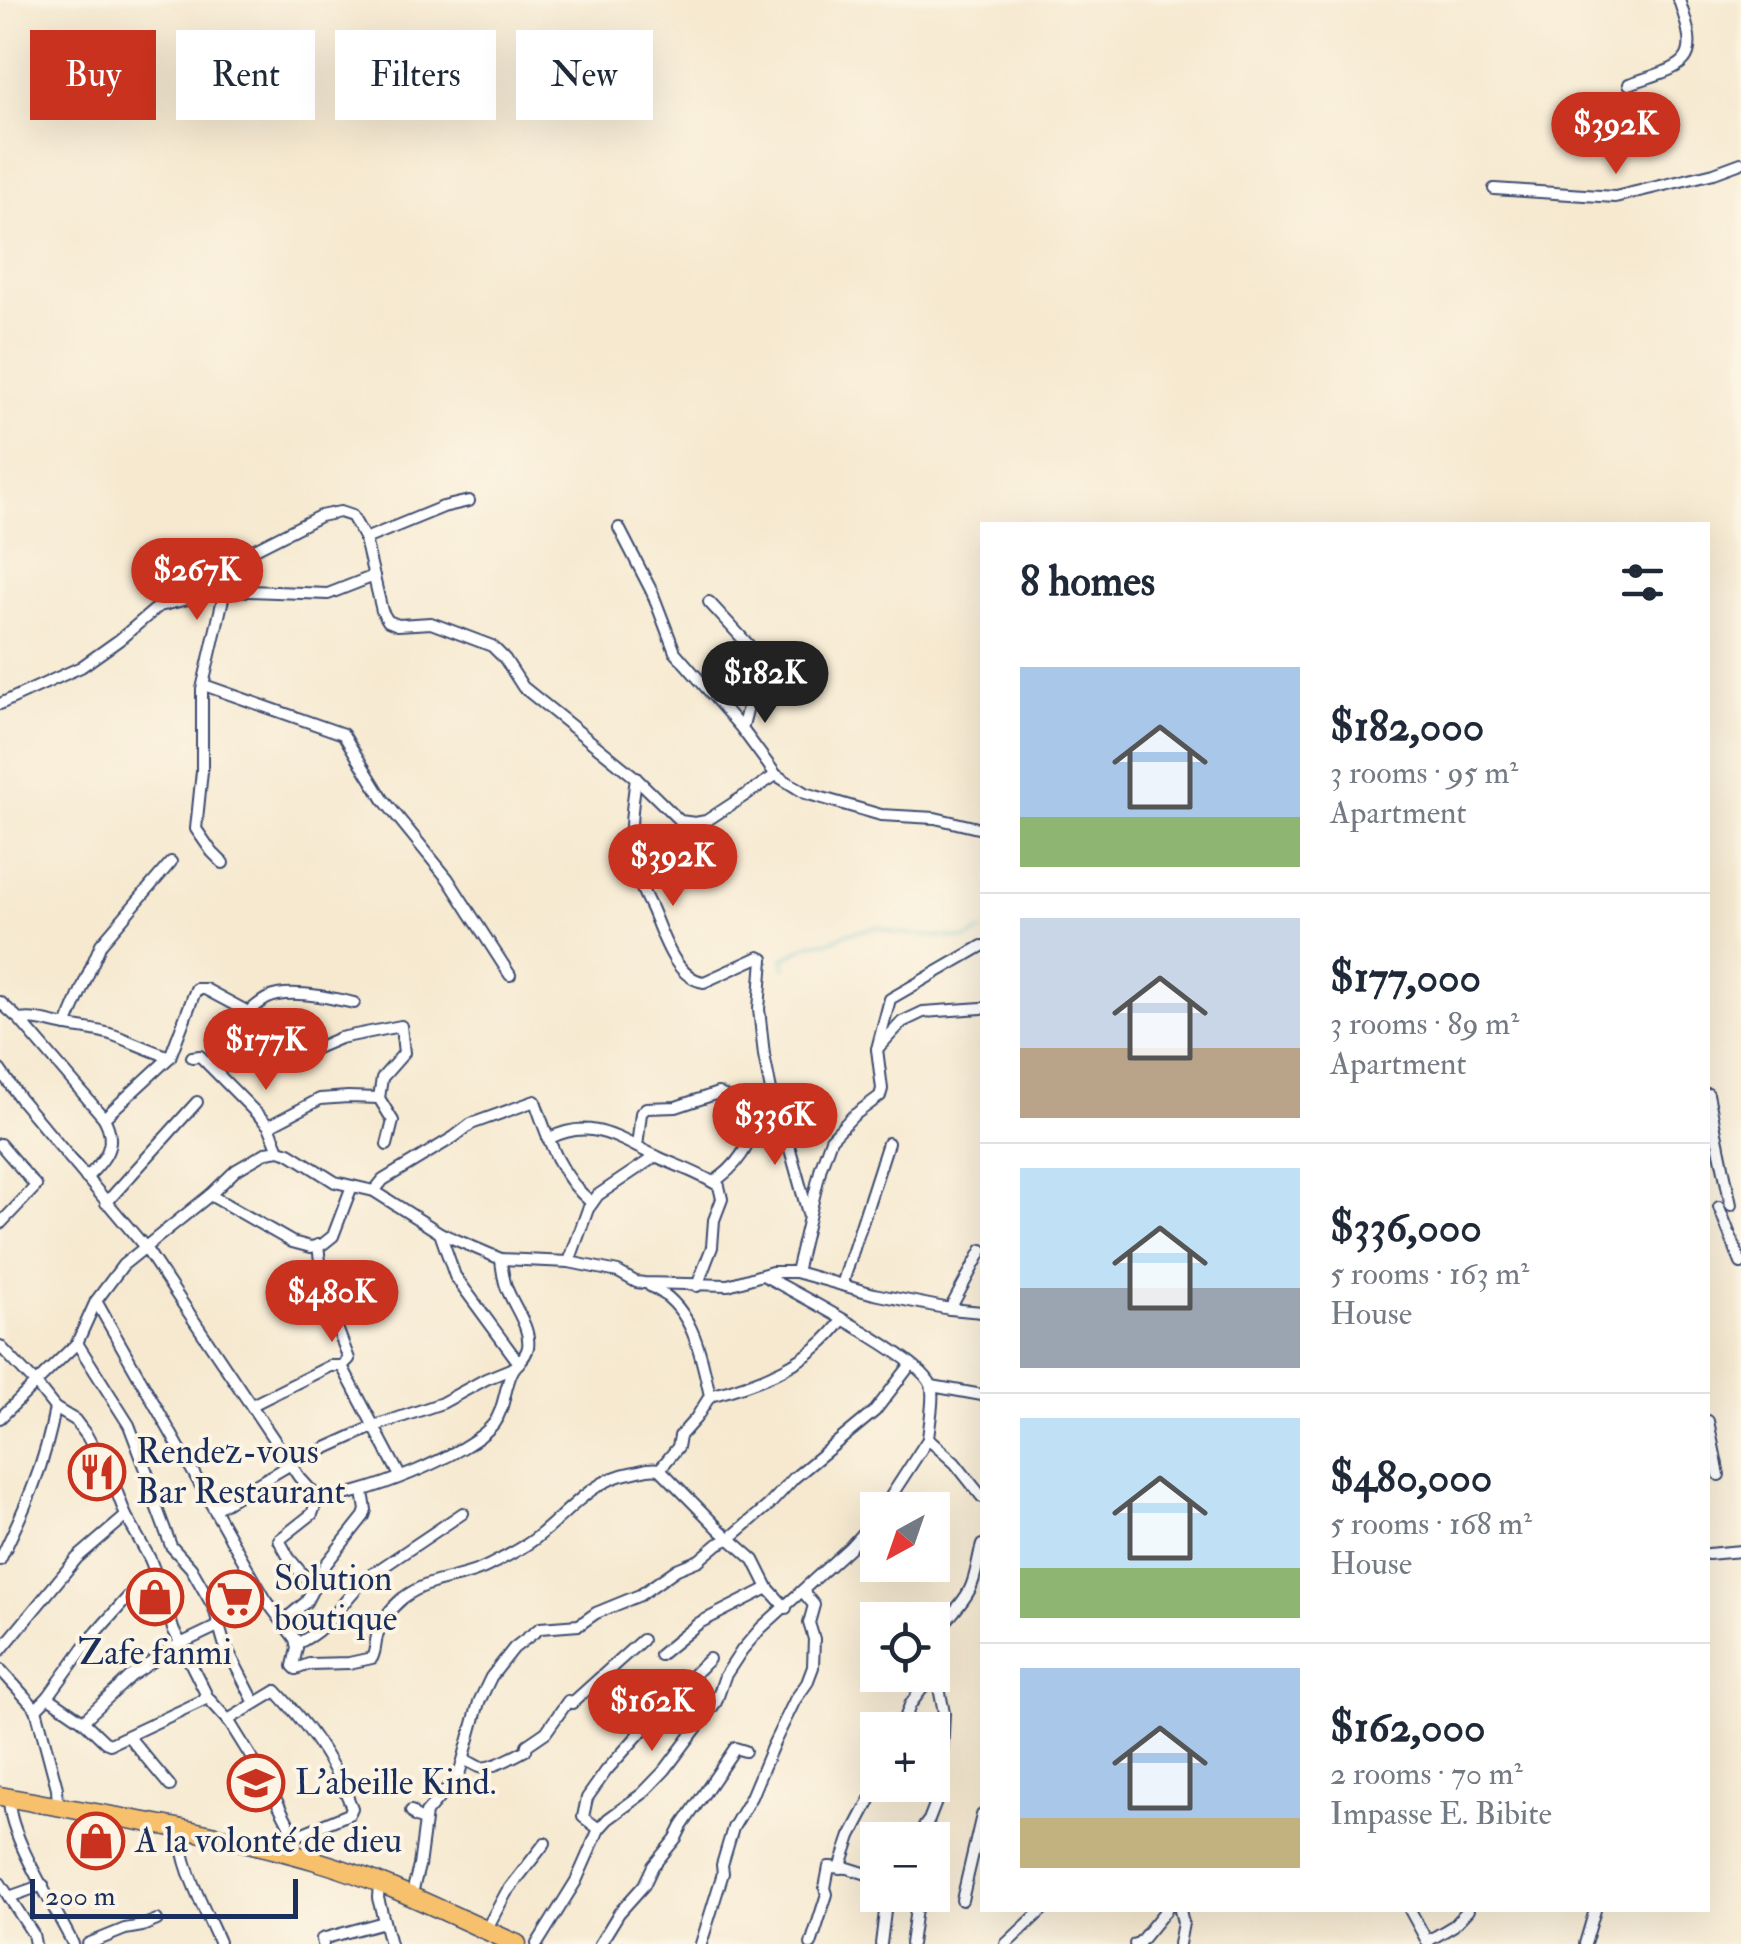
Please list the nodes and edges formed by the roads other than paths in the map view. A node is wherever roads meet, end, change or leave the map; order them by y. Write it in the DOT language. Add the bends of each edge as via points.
graph roads {
  1 [pos="1678,0"];
  2 [pos="1629,84"];
  3 [pos="1741,164"];
  4 [pos="1494,188"];
  5 [pos="470,500"];
  6 [pos="619,528"];
  7 [pos="365,539"];
  8 [pos="374,576"];
  9 [pos="225,590"];
  10 [pos="709,602"];
  11 [pos="204,685"];
  12 [pos="0,704"];
  13 [pos="742,729"];
  14 [pos="776,775"];
  15 [pos="636,778"];
  16 [pos="980,829"];
  17 [pos="171,862"];
  18 [pos="224,863"];
  19 [pos="980,947"];
  20 [pos="510,974"];
  21 [pos="0,1002"];
  22 [pos="354,1003"];
  23 [pos="980,1008"];
  24 [pos="20,1020"];
  25 [pos="66,1026"];
  26 [pos="878,1048"];
  27 [pos="192,1056"];
  28 [pos="170,1057"];
  29 [pos="210,1066"];
  30 [pos="0,1070"];
  31 [pos="379,1098"];
  32 [pos="197,1102"];
  33 [pos="1710,1107"];
  34 [pos="785,1114"];
  35 [pos="761,1116"];
  36 [pos="104,1118"];
  37 [pos="269,1126"];
  38 [pos="548,1138"];
  39 [pos="888,1143"];
  40 [pos="0,1144"];
  41 [pos="387,1145"];
  42 [pos="637,1147"];
  43 [pos="279,1150"];
  44 [pos="656,1156"];
  45 [pos="86,1178"];
  46 [pos="713,1182"];
  47 [pos="352,1186"];
  48 [pos="374,1190"];
  49 [pos="210,1195"];
  50 [pos="106,1203"];
  51 [pos="592,1203"];
  52 [pos="1725,1206"];
  53 [pos="809,1217"];
  54 [pos="0,1224"];
  55 [pos="440,1233"];
  56 [pos="318,1245"];
  57 [pos="144,1246"];
  58 [pos="980,1254"];
  59 [pos="500,1259"];
  60 [pos="569,1262"];
  61 [pos="1741,1263"];
  62 [pos="796,1272"];
  63 [pos="762,1274"];
  64 [pos="644,1284"];
  65 [pos="842,1285"];
  66 [pos="698,1286"];
  67 [pos="96,1301"];
  68 [pos="950,1308"];
  69 [pos="980,1312"];
  70 [pos="842,1320"];
  71 [pos="76,1342"];
  72 [pos="0,1346"];
  73 [pos="911,1364"];
  74 [pos="516,1365"];
  75 [pos="342,1366"];
  76 [pos="36,1384"];
  77 [pos="932,1386"];
  78 [pos="980,1395"];
  79 [pos="710,1396"];
  80 [pos="252,1404"];
  81 [pos="54,1408"];
  82 [pos="0,1418"];
  83 [pos="375,1426"];
  84 [pos="1710,1431"];
  85 [pos="928,1440"];
  86 [pos="290,1464"];
  87 [pos="660,1469"];
  88 [pos="1719,1475"];
  89 [pos="400,1476"];
  90 [pos="363,1492"];
  91 [pos="894,1492"];
  92 [pos="980,1494"];
  93 [pos="318,1498"];
  94 [pos="215,1509"];
  95 [pos="463,1513"];
  96 [pos="126,1516"];
  97 [pos="860,1536"];
  98 [pos="729,1539"];
  99 [pos="1741,1551"];
  100 [pos="980,1552"];
  101 [pos="1710,1554"];
  102 [pos="0,1560"];
  103 [pos="156,1574"];
  104 [pos="314,1588"];
  105 [pos="768,1588"];
  106 [pos="803,1592"];
  107 [pos="266,1600"];
  108 [pos="786,1608"];
  109 [pos="950,1618"];
  110 [pos="283,1621"];
  111 [pos="218,1625"];
  112 [pos="642,1640"];
  113 [pos="180,1644"];
  114 [pos="296,1644"];
  115 [pos="0,1652"];
  116 [pos="660,1655"];
  117 [pos="709,1659"];
  118 [pos="0,1669"];
  119 [pos="939,1692"];
  120 [pos="48,1697"];
  121 [pos="208,1698"];
  122 [pos="254,1703"];
  123 [pos="36,1709"];
  124 [pos="228,1720"];
  125 [pos="83,1721"];
  126 [pos="128,1736"];
  127 [pos="745,1751"];
  128 [pos="464,1760"];
  129 [pos="170,1786"];
  130 [pos="5,1796"];
  131 [pos="869,1802"];
  132 [pos="59,1803"];
  133 [pos="411,1811"];
  134 [pos="424,1820"];
  135 [pos="927,1822"];
  136 [pos="980,1824"];
  137 [pos="180,1829"];
  138 [pos="599,1829"];
  139 [pos="288,1843"];
  140 [pos="544,1843"];
  141 [pos="840,1868"];
  142 [pos="860,1872"];
  143 [pos="0,1882"];
  144 [pos="379,1883"];
  145 [pos="43,1885"];
  146 [pos="412,1891"];
  147 [pos="9,1897"];
  148 [pos="962,1900"];
  149 [pos="885,1912"];
  150 [pos="916,1912"];
  151 [pos="1040,1912"];
  152 [pos="1164,1912"];
  153 [pos="1180,1912"];
  154 [pos="1411,1912"];
  155 [pos="1466,1912"];
  156 [pos="1594,1912"];
  157 [pos="157,1920"];
  158 [pos="384,1922"];
  159 [pos="485,1930"];
  160 [pos="220,1942"];
  161 [pos="1428,1942"];
  162 [pos="35,1944"];
  163 [pos="73,1944"];
  164 [pos="88,1944"];
  165 [pos="324,1944"];
  166 [pos="390,1944"];
  167 [pos="517,1944"];
  168 [pos="537,1944"];
  169 [pos="600,1944"];
  170 [pos="700,1944"];
  171 [pos="811,1944"];
  172 [pos="880,1944"];
  173 [pos="911,1944"];
  174 [pos="1006,1944"];
  175 [pos="1138,1944"];
  176 [pos="1179,1944"];
  177 [pos="1585,1944"];
  1 -- 2 [label="street" via="1690,39 1688,59"];
  3 -- 4 [label="street" via="1615,198"];
  5 -- 7 [label="street"];
  6 -- 13 [label="street" via="676,652"];
  7 -- 8 [label="street"];
  7 -- 9 [label="street" via="352,516 320,516 243,558"];
  8 -- 9 [label="street" via="328,594"];
  8 -- 15 [label="street" via="388,622 431,623 492,646 523,687"];
  9 -- 11 [label="street"];
  9 -- 12 [label="street" via="158,606 81,667"];
  10 -- 13 [label="street" via="766,664"];
  11 -- 18 [label="street" via="196,829"];
  11 -- 20 [label="street" via="344,734 382,798 448,879"];
  13 -- 14 [label="street"];
  14 -- 15 [label="street" via="694,823 680,821"];
  14 -- 16 [label="street" via="805,793 882,815"];
  15 -- 34 [label="street" via="630,817 634,864 676,960 704,982 763,959 764,1055 772,1096"];
  17 -- 25 [label="street" via="102,944"];
  19 -- 26 [label="street" via="890,1000"];
  21 -- 24 [label="street"];
  22 -- 28 [label="street" via="284,994 248,1012 196,989"];
  23 -- 26 [label="street" via="923,1012 902,1022"];
  24 -- 25 [label="street"];
  24 -- 36 [label="street"];
  25 -- 28 [label="street"];
  26 -- 53 [label="street" via="880,1096 831,1139"];
  27 -- 29 [label="street"];
  28 -- 36 [label="street"];
  29 -- 31 [label="street" via="312,1050 401,1026 404,1053 382,1078"];
  29 -- 37 [label="street"];
  30 -- 45 [label="street"];
  31 -- 37 [label="street" via="320,1100"];
  31 -- 41 [label="street" via="394,1121"];
  32 -- 50 [label="street"];
  33 -- 52 [label="street"];
  34 -- 35 [label="street"];
  34 -- 53 [label="street"];
  35 -- 42 [label="street" via="718,1093 646,1108"];
  35 -- 46 [label="street" via="748,1148"];
  36 -- 45 [label="street" via="112,1132 108,1152"];
  37 -- 43 [label="street"];
  38 -- 42 [label="street" via="591,1129"];
  38 -- 48 [label="street" via="535,1101 470,1124"];
  38 -- 51 [label="street" via="569,1181"];
  39 -- 65 [label="street"];
  40 -- 54 [label="street" via="36,1186"];
  42 -- 44 [label="street"];
  43 -- 47 [label="street"];
  43 -- 49 [label="street" via="252,1159"];
  44 -- 46 [label="street"];
  44 -- 51 [label="street"];
  45 -- 50 [label="street"];
  46 -- 66 [label="street" via="722,1200"];
  47 -- 48 [label="street"];
  47 -- 56 [label="street" via="332,1236"];
  48 -- 55 [label="street"];
  49 -- 56 [label="street" via="292,1242"];
  49 -- 57 [label="street"];
  50 -- 57 [label="street"];
  51 -- 60 [label="street"];
  52 -- 61 [label="street"];
  53 -- 62 [label="street"];
  55 -- 59 [label="street"];
  55 -- 74 [label="street" via="455,1276"];
  56 -- 75 [label="street" via="324,1294 348,1359"];
  57 -- 67 [label="street"];
  57 -- 80 [label="street"];
  58 -- 68 [label="street"];
  59 -- 60 [label="street"];
  59 -- 74 [label="street" via="528,1334"];
  60 -- 64 [label="street"];
  62 -- 63 [label="street"];
  62 -- 65 [label="street"];
  63 -- 66 [label="street"];
  63 -- 70 [label="street"];
  64 -- 66 [label="street"];
  64 -- 79 [label="street" via="673,1300 688,1321"];
  65 -- 68 [label="street"];
  67 -- 71 [label="street"];
  67 -- 94 [label="street"];
  68 -- 69 [label="street"];
  70 -- 73 [label="street"];
  70 -- 79 [label="street" via="785,1370"];
  71 -- 76 [label="street"];
  71 -- 111 [label="street" via="130,1425 171,1546 198,1578"];
  72 -- 76 [label="street"];
  73 -- 77 [label="street"];
  73 -- 98 [label="street" via="875,1411"];
  74 -- 83 [label="street" via="442,1403"];
  74 -- 89 [label="street" via="493,1424 449,1456"];
  75 -- 80 [label="street"];
  75 -- 83 [label="street"];
  76 -- 81 [label="street"];
  76 -- 82 [label="street"];
  77 -- 78 [label="street"];
  77 -- 85 [label="street"];
  79 -- 87 [label="street"];
  80 -- 86 [label="street"];
  81 -- 96 [label="street" via="87,1436"];
  81 -- 102 [label="street" via="39,1476"];
  83 -- 86 [label="street"];
  83 -- 89 [label="street"];
  84 -- 88 [label="street"];
  85 -- 91 [label="street"];
  85 -- 92 [label="street"];
  86 -- 93 [label="street"];
  86 -- 94 [label="street"];
  87 -- 98 [label="street"];
  87 -- 114 [label="street" via="647,1466 601,1482 516,1551 419,1588 388,1612 372,1658 296,1670"];
  89 -- 90 [label="street"];
  90 -- 93 [label="street"];
  90 -- 104 [label="street" via="364,1516"];
  93 -- 104 [label="street" via="312,1514 279,1540"];
  94 -- 107 [label="street"];
  95 -- 114 [label="street" via="368,1577 340,1613"];
  96 -- 103 [label="street"];
  96 -- 115 [label="street" via="77,1558"];
  97 -- 106 [label="street"];
  98 -- 105 [label="street" via="754,1560"];
  98 -- 128 [label="street" via="640,1596 580,1624 540,1628 520,1644 479,1702"];
  99 -- 101 [label="street"];
  100 -- 109 [label="street" via="970,1588"];
  103 -- 113 [label="street"];
  103 -- 120 [label="street" via="87,1643"];
  104 -- 110 [label="street"];
  105 -- 108 [label="street"];
  105 -- 116 [label="street" via="700,1623"];
  106 -- 108 [label="street"];
  106 -- 170 [label="street" via="814,1605 813,1667 733,1828"];
  107 -- 110 [label="street"];
  107 -- 111 [label="street"];
  108 -- 138 [label="street" via="742,1650 716,1702 665,1770"];
  110 -- 114 [label="street"];
  111 -- 113 [label="street"];
  111 -- 122 [label="street"];
  112 -- 128 [label="street" via="568,1700 526,1750 484,1768"];
  113 -- 121 [label="street"];
  113 -- 125 [label="street" via="131,1676"];
  117 -- 138 [label="street" via="586,1798 583,1818"];
  118 -- 123 [label="street"];
  119 -- 135 [label="street" via="941,1774"];
  120 -- 123 [label="street"];
  120 -- 125 [label="street"];
  121 -- 124 [label="street"];
  121 -- 126 [label="street"];
  122 -- 124 [label="street"];
  122 -- 139 [label="street" via="276,1690 338,1776 352,1808"];
  123 -- 132 [label="street"];
  124 -- 139 [label="street" via="282,1810"];
  125 -- 126 [label="street" via="110,1744"];
  126 -- 129 [label="street"];
  127 -- 169 [label="street" via="735,1748"];
  128 -- 134 [label="street"];
  130 -- 132 [label="main road"];
  130 -- 145 [label="street" via="17,1838"];
  131 -- 141 [label="street"];
  132 -- 137 [label="main road"];
  133 -- 134 [label="street"];
  134 -- 146 [label="street"];
  136 -- 148 [label="street"];
  137 -- 139 [label="main road"];
  137 -- 160 [label="street" via="186,1861"];
  138 -- 168 [label="street"];
  139 -- 144 [label="main road"];
  140 -- 159 [label="street"];
  141 -- 142 [label="street"];
  141 -- 171 [label="street" via="829,1867 828,1894"];
  143 -- 147 [label="street"];
  144 -- 146 [label="main road"];
  144 -- 158 [label="street"];
  145 -- 147 [label="street"];
  145 -- 163 [label="street"];
  146 -- 159 [label="main road"];
  147 -- 162 [label="street"];
  149 -- 172 [label="street"];
  150 -- 173 [label="street"];
  151 -- 174 [label="street"];
  152 -- 175 [label="street"];
  153 -- 176 [label="street"];
  154 -- 161 [label="street"];
  155 -- 161 [label="street"];
  156 -- 177 [label="street"];
  157 -- 164 [label="street"];
  158 -- 165 [label="street" via="322,1938"];
  158 -- 166 [label="street"];
  159 -- 167 [label="main road"];
}
